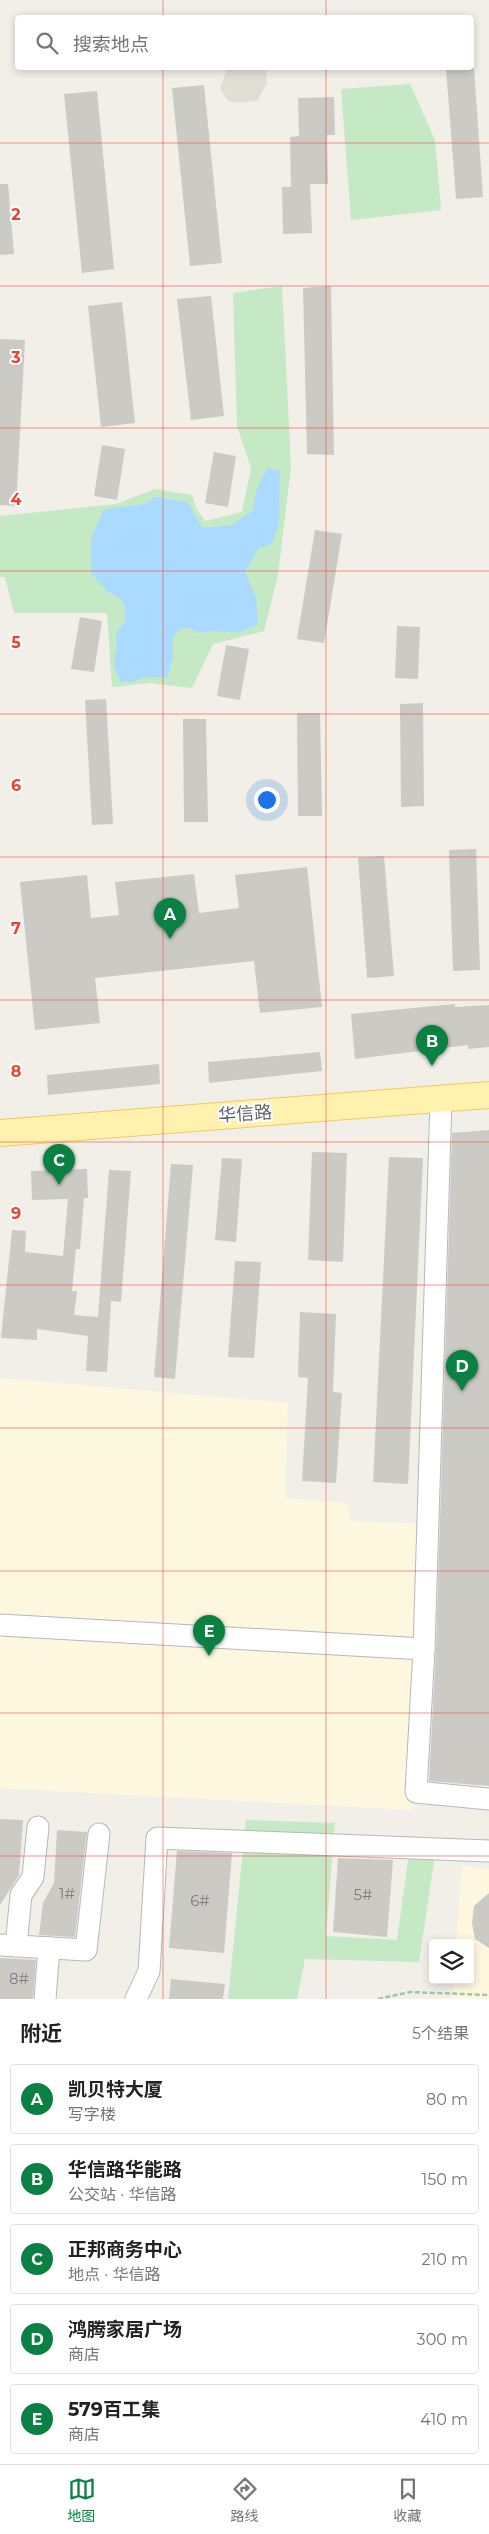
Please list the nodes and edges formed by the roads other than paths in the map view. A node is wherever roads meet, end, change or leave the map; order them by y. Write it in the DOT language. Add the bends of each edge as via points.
graph roads {
  1 [pos="489,1095"];
  2 [pos="441,1099"];
  3 [pos="0,1133"];
  4 [pos="0,1624"];
  5 [pos="424,1649"];
  6 [pos="489,1798"];
  7 [pos="38,1827"];
  8 [pos="99,1834"];
  9 [pos="489,1851"];
  10 [pos="8,1946"];
  11 [pos="49,1948"];
  12 [pos="45,1999"];
  13 [pos="136,1999"];
  1 -- 2 [label="main road, 华信路"];
  2 -- 3 [label="main road, 华信路"];
  2 -- 5 [label="street"];
  4 -- 5 [label="street"];
  5 -- 6 [label="street" via="416,1792"];
  7 -- 10 [label="street" via="33,1877 21,1895"];
  8 -- 11 [label="street" via="86,1950"];
  9 -- 13 [label="street" via="157,1838 148,1971"];
  10 -- 11 [label="street"];
  11 -- 12 [label="street"];
}
